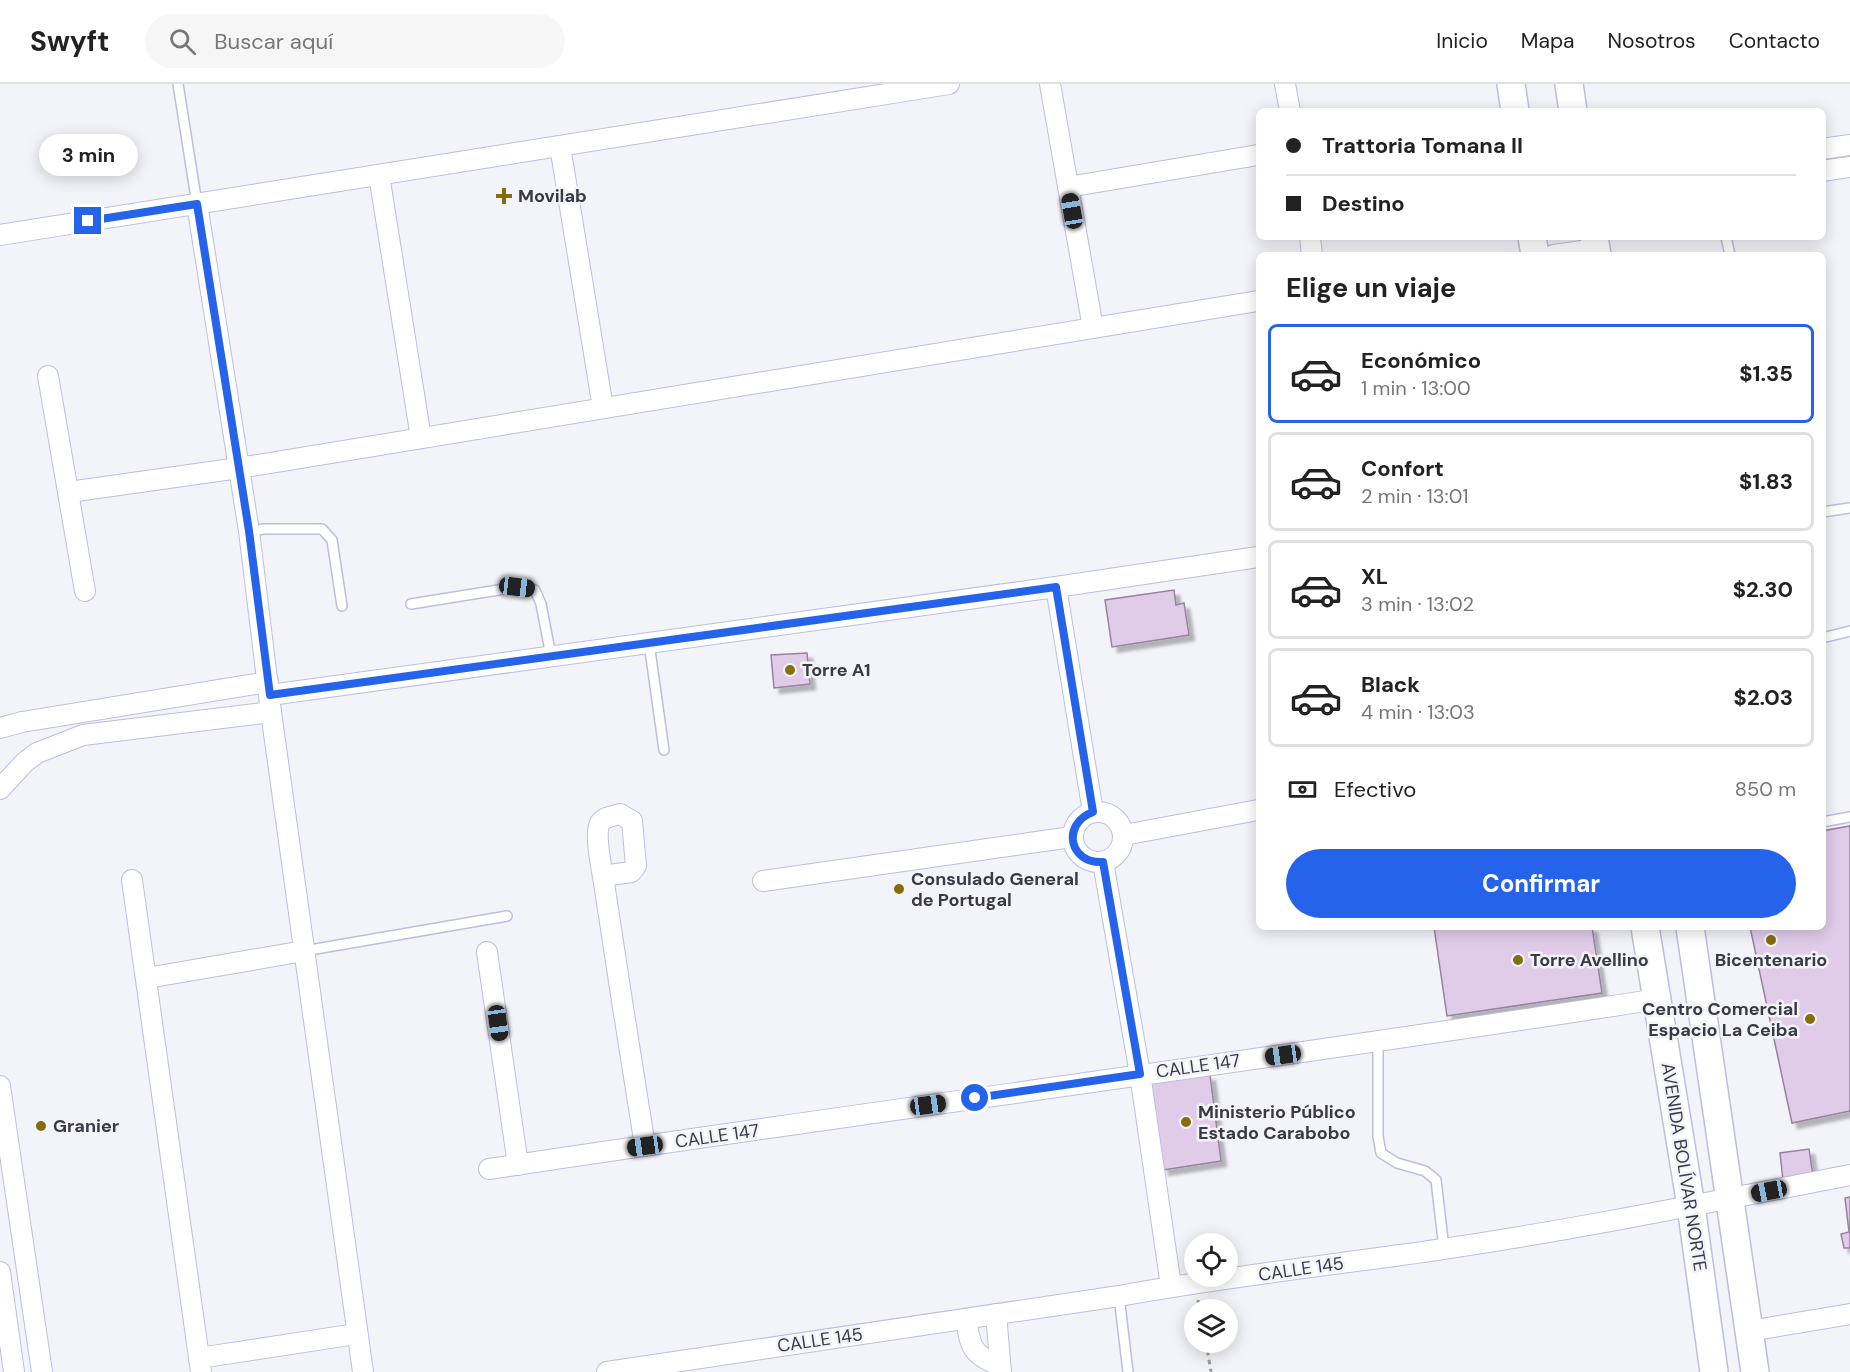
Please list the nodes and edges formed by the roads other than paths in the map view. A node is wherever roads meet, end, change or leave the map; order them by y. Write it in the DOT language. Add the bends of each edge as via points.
graph roads {
  1 [pos="178,84"];
  2 [pos="949,84"];
  3 [pos="1050,84"];
  4 [pos="1285,84"];
  5 [pos="1512,84"];
  6 [pos="1569,84"];
  7 [pos="1289,108"];
  8 [pos="1515,108"];
  9 [pos="1573,108"];
  10 [pos="1850,145"];
  11 [pos="560,146"];
  12 [pos="1826,148"];
  13 [pos="1256,156"];
  14 [pos="1850,167"];
  15 [pos="1826,170"];
  16 [pos="379,175"];
  17 [pos="1068,187"];
  18 [pos="197,204"];
  19 [pos="0,232"];
  20 [pos="1596,247"];
  21 [pos="1570,252"];
  22 [pos="1256,301"];
  23 [pos="1093,328"];
  24 [pos="48,376"];
  25 [pos="603,408"];
  26 [pos="421,438"];
  27 [pos="239,468"];
  28 [pos="69,492"];
  29 [pos="1850,508"];
  30 [pos="1826,511"];
  31 [pos="249,531"];
  32 [pos="1256,556"];
  33 [pos="1056,587"];
  34 [pos="85,591"];
  35 [pos="411,604"];
  36 [pos="342,606"];
  37 [pos="1850,631"];
  38 [pos="1826,637"];
  39 [pos="650,643"];
  40 [pos="551,656"];
  41 [pos="269,696"];
  42 [pos="0,728"];
  43 [pos="664,750"];
  44 [pos="0,789"];
  45 [pos="1256,810"];
  46 [pos="1093,812"];
  47 [pos="1850,817"];
  48 [pos="1826,821"];
  49 [pos="1124,835"];
  50 [pos="1072,837"];
  51 [pos="1103,862"];
  52 [pos="603,876"];
  53 [pos="132,880"];
  54 [pos="763,881"];
  55 [pos="507,916"];
  56 [pos="1646,930"];
  57 [pos="1690,930"];
  58 [pos="304,951"];
  59 [pos="487,952"];
  60 [pos="147,978"];
  61 [pos="1658,999"];
  62 [pos="1378,1043"];
  63 [pos="1140,1074"];
  64 [pos="0,1086"];
  65 [pos="645,1146"];
  66 [pos="518,1165"];
  67 [pos="489,1169"];
  68 [pos="1850,1175"];
  69 [pos="1728,1199"];
  70 [pos="1691,1206"];
  71 [pos="1444,1249"];
  72 [pos="0,1272"];
  73 [pos="1171,1286"];
  74 [pos="1119,1296"];
  75 [pos="996,1314"];
  76 [pos="1850,1314"];
  77 [pos="966,1319"];
  78 [pos="1749,1331"];
  79 [pos="356,1334"];
  80 [pos="200,1365"];
  81 [pos="1001,1368"];
  82 [pos="14,1372"];
  83 [pos="42,1372"];
  84 [pos="363,1372"];
  85 [pos="607,1372"];
  86 [pos="1128,1372"];
  87 [pos="1714,1372"];
  88 [pos="1755,1372"];
  1 -- 18 [label="lane"];
  2 -- 11 [label="street"];
  3 -- 17 [label="street"];
  4 -- 7 [label="street"];
  5 -- 8 [label="main road"];
  6 -- 9 [label="main road"];
  10 -- 12 [label="street"];
  11 -- 16 [label="street"];
  11 -- 25 [label="street"];
  13 -- 17 [label="street"];
  14 -- 15 [label="street"];
  16 -- 18 [label="street"];
  16 -- 26 [label="street"];
  17 -- 23 [label="street"];
  18 -- 19 [label="street"];
  18 -- 27 [label="street"];
  20 -- 21 [label="street"];
  22 -- 23 [label="street"];
  23 -- 25 [label="street"];
  24 -- 28 [label="street"];
  25 -- 26 [label="street"];
  26 -- 27 [label="street"];
  27 -- 28 [label="street"];
  27 -- 31 [label="street"];
  28 -- 34 [label="street"];
  29 -- 30 [label="lane"];
  31 -- 36 [label="lane" via="322,529 332,540"];
  31 -- 41 [label="street"];
  32 -- 33 [label="street"];
  33 -- 39 [label="street"];
  33 -- 46 [label="street"];
  35 -- 40 [label="lane" via="517,587 535,590"];
  37 -- 38 [label="lane"];
  39 -- 40 [label="street"];
  39 -- 43 [label="lane"];
  40 -- 41 [label="street"];
  41 -- 42 [label="street" via="22,722"];
  41 -- 44 [label="street" via="83,735 37,753"];
  41 -- 58 [label="street"];
  45 -- 49 [label="street"];
  46 -- 49 [label="street" via="1113,816"];
  46 -- 50 [label="street" via="1080,818"];
  47 -- 48 [label="lane"];
  49 -- 51 [label="street" via="1116,855"];
  50 -- 51 [label="street" via="1081,856"];
  50 -- 54 [label="street"];
  51 -- 63 [label="street"];
  52 -- 65 [label="street"];
  53 -- 60 [label="street"];
  55 -- 58 [label="lane"];
  56 -- 61 [label="main road, AVENIDA BOLÍVAR NORTE"];
  57 -- 69 [label="main road"];
  58 -- 60 [label="street"];
  58 -- 79 [label="street"];
  59 -- 66 [label="street"];
  60 -- 80 [label="street"];
  61 -- 62 [label="street, CALLE 147"];
  61 -- 70 [label="main road, AVENIDA BOLÍVAR NORTE"];
  62 -- 63 [label="street, CALLE 147"];
  62 -- 71 [label="lane" via="1381,1153 1397,1163 1425,1171 1436,1180"];
  63 -- 65 [label="street, CALLE 147"];
  63 -- 73 [label="street"];
  64 -- 83 [label="street"];
  65 -- 66 [label="street, CALLE 147"];
  66 -- 67 [label="street, CALLE 147"];
  68 -- 69 [label="street, CALLE 145"];
  69 -- 70 [label="street, CALLE 145"];
  69 -- 78 [label="main road"];
  70 -- 71 [label="street, CALLE 145"];
  70 -- 87 [label="main road, AVENIDA BOLÍVAR NORTE"];
  71 -- 73 [label="street, CALLE 145"];
  72 -- 82 [label="street"];
  73 -- 74 [label="street, CALLE 145"];
  74 -- 75 [label="street, CALLE 145"];
  74 -- 86 [label="lane"];
  75 -- 77 [label="street, CALLE 145"];
  75 -- 81 [label="street"];
  76 -- 78 [label="street"];
  77 -- 81 [label="street" via="974,1350"];
  77 -- 85 [label="street, CALLE 145"];
  78 -- 88 [label="main road"];
  79 -- 80 [label="street"];
  79 -- 84 [label="street"];
}
